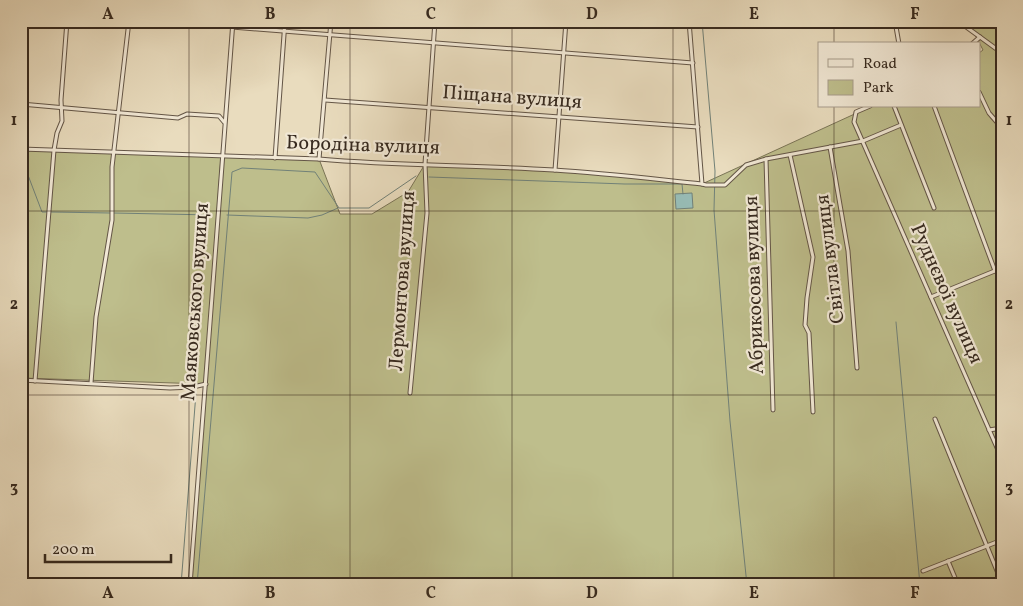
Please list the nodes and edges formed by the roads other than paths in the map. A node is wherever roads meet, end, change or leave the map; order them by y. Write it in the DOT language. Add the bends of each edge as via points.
graph roads {
  1 [pos="67,21"];
  2 [pos="129,21"];
  3 [pos="233,21"];
  4 [pos="285,21"];
  5 [pos="331,21"];
  6 [pos="435,21"];
  7 [pos="566,21"];
  8 [pos="689,21"];
  9 [pos="895,21"];
  10 [pos="958,21"];
  11 [pos="232,27"];
  12 [pos="285,31"];
  13 [pos="330,34"];
  14 [pos="980,37"];
  15 [pos="898,42"];
  16 [pos="974,42"];
  17 [pos="434,43"];
  18 [pos="564,53"];
  19 [pos="1002,53"];
  20 [pos="692,63"];
  21 [pos="980,94"];
  22 [pos="325,100"];
  23 [pos="21,104"];
  24 [pos="61,107"];
  25 [pos="429,107"];
  26 [pos="865,108"];
  27 [pos="895,108"];
  28 [pos="935,108"];
  29 [pos="119,112"];
  30 [pos="559,117"];
  31 [pos="225,123"];
  32 [pos="901,125"];
  33 [pos="698,127"];
  34 [pos="1002,128"];
  35 [pos="863,141"];
  36 [pos="830,147"];
  37 [pos="21,150"];
  38 [pos="54,150"];
  39 [pos="114,152"];
  40 [pos="790,155"];
  41 [pos="222,156"];
  42 [pos="275,158"];
  43 [pos="318,159"];
  44 [pos="766,159"];
  45 [pos="425,164"];
  46 [pos="555,170"];
  47 [pos="704,184"];
  48 [pos="934,208"];
  49 [pos="1002,268"];
  50 [pos="995,270"];
  51 [pos="931,297"];
  52 [pos="857,368"];
  53 [pos="21,380"];
  54 [pos="35,381"];
  55 [pos="91,383"];
  56 [pos="206,384"];
  57 [pos="410,393"];
  58 [pos="773,410"];
  59 [pos="813,412"];
  60 [pos="935,419"];
  61 [pos="1002,428"];
  62 [pos="989,430"];
  63 [pos="1001,457"];
  64 [pos="1002,540"];
  65 [pos="986,546"];
  66 [pos="948,561"];
  67 [pos="923,571"];
  68 [pos="1002,583"];
  69 [pos="190,585"];
  70 [pos="958,585"];
  1 -- 24 [label="street"];
  2 -- 29 [label="street"];
  3 -- 11 [label="street, Маяковського вулиця"];
  4 -- 12 [label="street"];
  5 -- 13 [label="street"];
  6 -- 17 [label="street, Лермонтова вулиця"];
  7 -- 18 [label="street"];
  8 -- 20 [label="street"];
  9 -- 15 [label="street"];
  10 -- 14 [label="street"];
  11 -- 12 [label="street"];
  11 -- 31 [label="street, Маяковського вулиця"];
  12 -- 13 [label="street"];
  12 -- 42 [label="street"];
  13 -- 17 [label="street"];
  13 -- 22 [label="street"];
  14 -- 16 [label="street"];
  14 -- 19 [label="street"];
  17 -- 18 [label="street"];
  17 -- 25 [label="street, Лермонтова вулиця"];
  18 -- 20 [label="street"];
  18 -- 30 [label="street"];
  20 -- 33 [label="street"];
  21 -- 34 [label="street" via="989,113"];
  22 -- 25 [label="street, Піщана вулиця"];
  22 -- 43 [label="street"];
  23 -- 24 [label="street"];
  24 -- 29 [label="street"];
  24 -- 38 [label="street" via="62,121"];
  25 -- 30 [label="street, Піщана вулиця"];
  25 -- 45 [label="street, Лермонтова вулиця"];
  26 -- 35 [label="street, Руднєвої вулиця" via="856,112 854,122"];
  27 -- 32 [label="street"];
  28 -- 50 [label="street"];
  29 -- 31 [label="street" via="178,118 187,114 219,116"];
  29 -- 39 [label="street"];
  30 -- 33 [label="street, Піщана вулиця"];
  30 -- 46 [label="street"];
  31 -- 41 [label="street, Маяковського вулиця"];
  32 -- 35 [label="street"];
  32 -- 48 [label="street"];
  33 -- 47 [label="street"];
  35 -- 36 [label="street"];
  35 -- 51 [label="street, Руднєвої вулиця"];
  36 -- 40 [label="street"];
  36 -- 52 [label="street, Світла вулиця" via="848,250"];
  37 -- 38 [label="street, Бородіна вулиця"];
  38 -- 39 [label="street, Бородіна вулиця"];
  38 -- 54 [label="street"];
  39 -- 41 [label="street, Бородіна вулиця"];
  39 -- 55 [label="street" via="112,220 96,317"];
  40 -- 44 [label="street"];
  40 -- 59 [label="street" via="813,257 806,298"];
  41 -- 42 [label="street, Бородіна вулиця"];
  41 -- 56 [label="street, Маяковського вулиця"];
  42 -- 43 [label="street, Бородіна вулиця"];
  43 -- 45 [label="street, Бородіна вулиця"];
  44 -- 47 [label="street" via="746,165 725,185"];
  44 -- 58 [label="street, Абрикосова вулиця"];
  45 -- 46 [label="street, Бородіна вулиця"];
  45 -- 57 [label="street, Лермонтова вулиця" via="427,213"];
  46 -- 47 [label="street, Бородіна вулиця"];
  49 -- 50 [label="street"];
  50 -- 51 [label="street"];
  51 -- 62 [label="street, Руднєвої вулиця"];
  53 -- 54 [label="street"];
  54 -- 55 [label="street"];
  55 -- 56 [label="street" via="170,388"];
  56 -- 69 [label="street, Маяковського вулиця"];
  60 -- 65 [label="street"];
  61 -- 62 [label="street"];
  62 -- 63 [label="street, Руднєвої вулиця"];
  64 -- 65 [label="street"];
  65 -- 66 [label="street"];
  65 -- 68 [label="street"];
  66 -- 67 [label="street"];
  66 -- 70 [label="street"];
}
